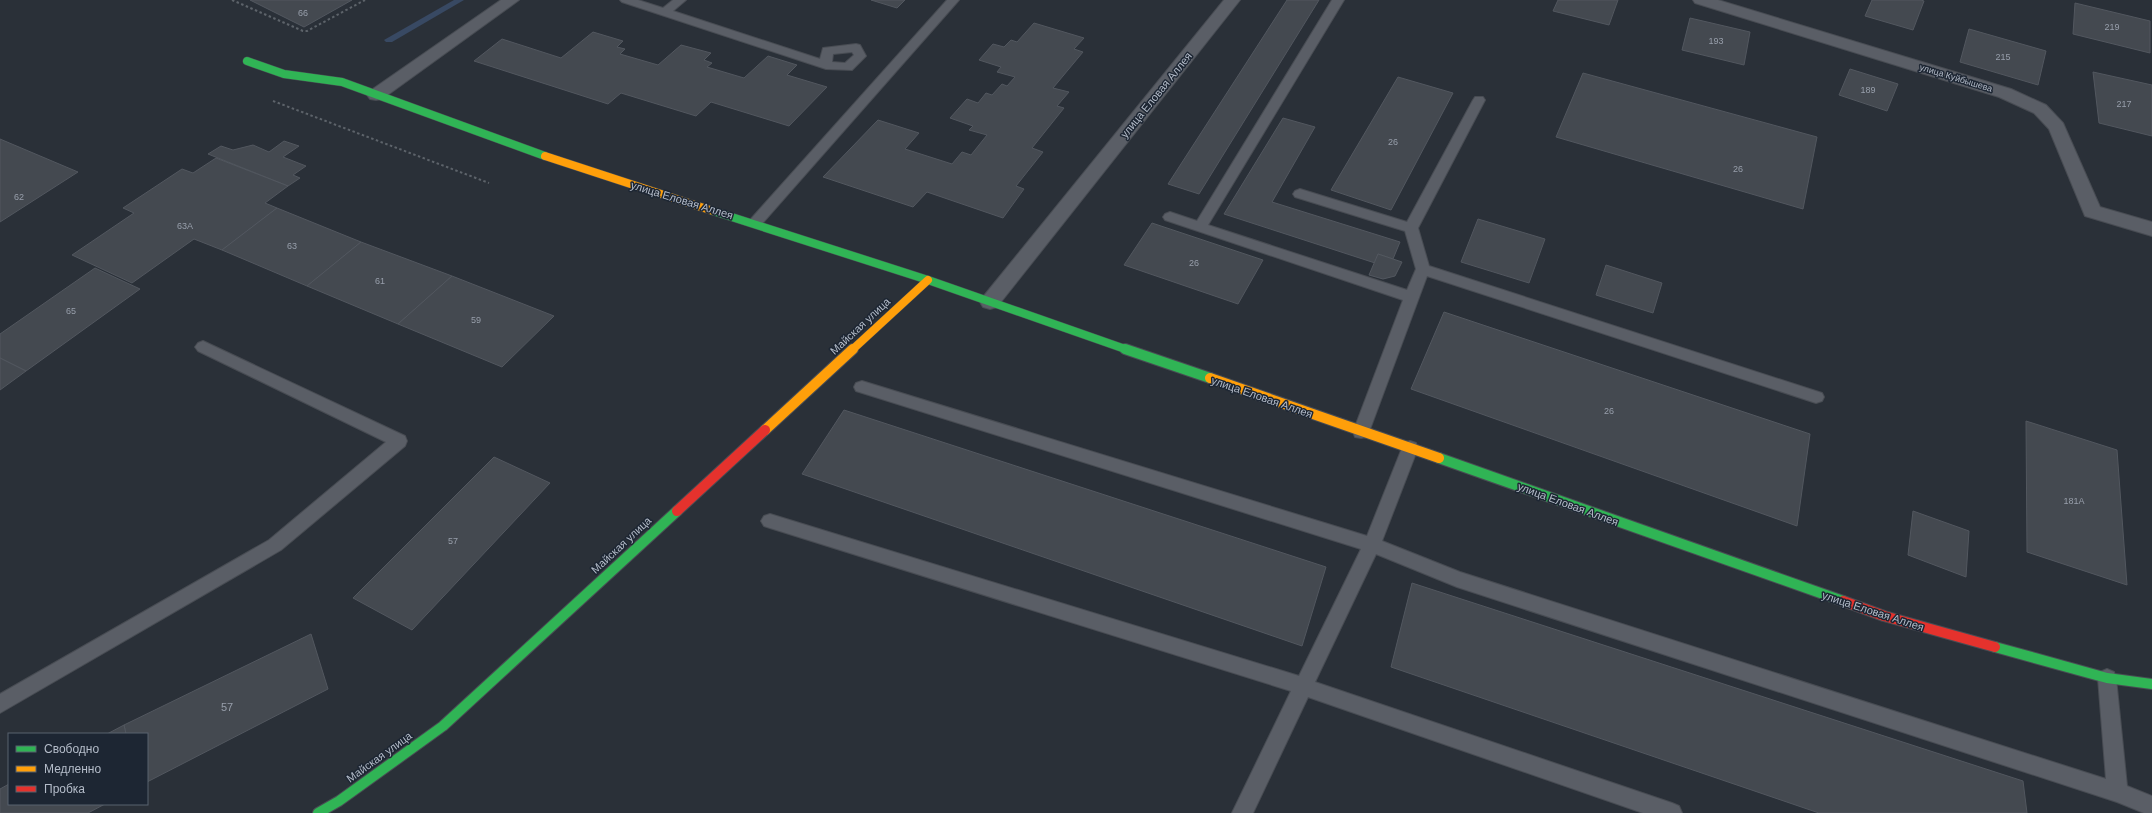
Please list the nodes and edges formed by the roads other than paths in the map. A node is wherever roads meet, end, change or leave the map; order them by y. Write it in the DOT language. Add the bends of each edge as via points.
graph roads {
  1 [pos="511,0"];
  2 [pos="626,0"];
  3 [pos="680,0"];
  4 [pos="953,0"];
  5 [pos="1232,0"];
  6 [pos="1338,0"];
  7 [pos="1700,0"];
  8 [pos="665,12"];
  9 [pos="247,61"];
  10 [pos="826,65"];
  11 [pos="376,94"];
  12 [pos="1479,100"];
  13 [pos="1300,194"];
  14 [pos="1170,218"];
  15 [pos="755,223"];
  16 [pos="1200,227"];
  17 [pos="1411,228"];
  18 [pos="2152,228"];
  19 [pos="1423,269"];
  20 [pos="928,280"];
  21 [pos="1411,297"];
  22 [pos="990,302"];
  23 [pos="203,347"];
  24 [pos="862,387"];
  25 [pos="1816,398"];
  26 [pos="1362,432"];
  27 [pos="1410,448"];
  28 [pos="770,521"];
  29 [pos="1372,545"];
  30 [pos="2107,678"];
  31 [pos="2152,684"];
  32 [pos="1305,687"];
  33 [pos="0,704"];
  34 [pos="2117,792"];
  35 [pos="2152,806"];
  36 [pos="318,813"];
  37 [pos="1242,813"];
  38 [pos="1672,813"];
  1 -- 11 [label="street"];
  2 -- 8 [label="lane"];
  3 -- 8 [label="lane"];
  4 -- 15 [label="lane"];
  5 -- 22 [label="street, улица Еловая Аллея"];
  6 -- 16 [label="lane"];
  7 -- 18 [label="street, улица Куйбышева" via="2005,93 2040,109 2057,127 2092,211"];
  8 -- 10 [label="lane"];
  9 -- 11 [label="street, улица Еловая Аллея" via="284,74 342,82"];
  11 -- 15 [label="street, улица Еловая Аллея" via="566,164"];
  12 -- 17 [label="lane"];
  13 -- 17 [label="lane"];
  14 -- 16 [label="lane"];
  15 -- 20 [label="street, улица Еловая Аллея"];
  16 -- 21 [label="lane"];
  17 -- 19 [label="lane"];
  19 -- 21 [label="lane"];
  19 -- 25 [label="lane"];
  20 -- 22 [label="street, улица Еловая Аллея"];
  20 -- 36 [label="street, Майская улица" via="443,726 339,801"];
  21 -- 26 [label="lane"];
  22 -- 26 [label="street, улица Еловая Аллея"];
  23 -- 33 [label="lane" via="399,441 274,545"];
  24 -- 29 [label="lane"];
  26 -- 27 [label="street, улица Еловая Аллея"];
  27 -- 29 [label="lane"];
  27 -- 30 [label="street, улица Еловая Аллея" via="1884,616"];
  28 -- 32 [label="lane"];
  29 -- 32 [label="lane"];
  29 -- 34 [label="lane" via="1457,579"];
  30 -- 31 [label="street, улица Еловая Аллея"];
  30 -- 34 [label="lane"];
  32 -- 37 [label="lane"];
  32 -- 38 [label="lane"];
  34 -- 35 [label="lane"];
}
